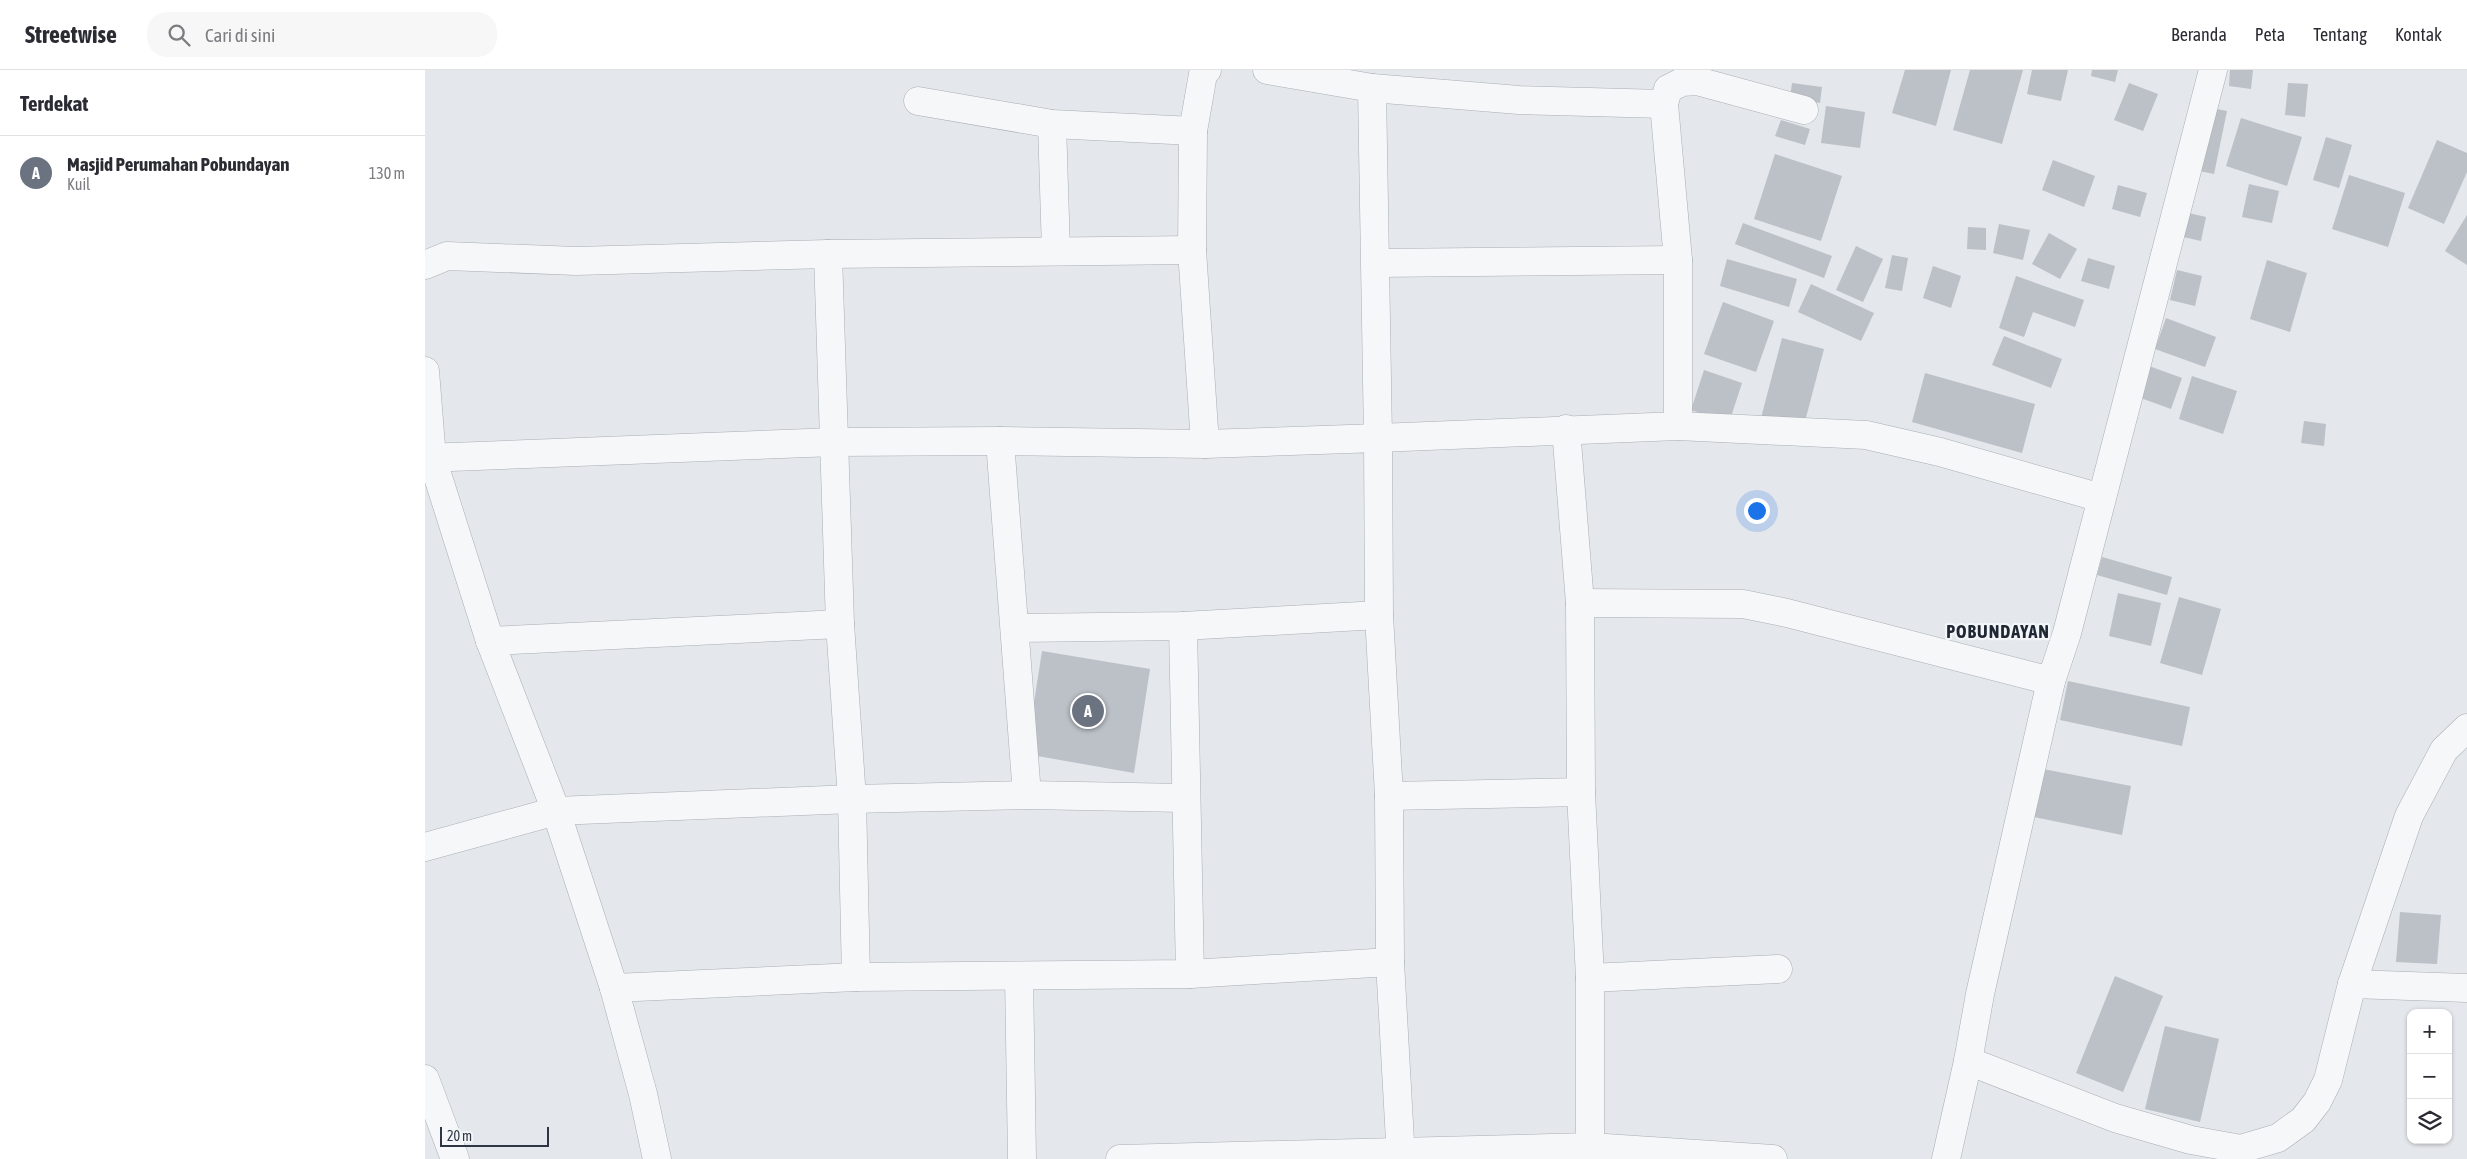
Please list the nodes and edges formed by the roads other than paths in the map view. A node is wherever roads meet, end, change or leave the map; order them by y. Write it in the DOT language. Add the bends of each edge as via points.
graph roads {
  1 [pos="1207,70"];
  2 [pos="1267,70"];
  3 [pos="2213,70"];
  4 [pos="1372,88"];
  5 [pos="918,101"];
  6 [pos="1664,104"];
  7 [pos="1804,110"];
  8 [pos="1052,124"];
  9 [pos="1193,131"];
  10 [pos="1192,250"];
  11 [pos="1056,251"];
  12 [pos="828,254"];
  13 [pos="1677,260"];
  14 [pos="1376,263"];
  15 [pos="425,265"];
  16 [pos="425,371"];
  17 [pos="1678,426"];
  18 [pos="1566,429"];
  19 [pos="1378,438"];
  20 [pos="1000,441"];
  21 [pos="835,442"];
  22 [pos="1205,444"];
  23 [pos="428,458"];
  24 [pos="2101,498"];
  25 [pos="1580,603"];
  26 [pos="1379,614"];
  27 [pos="840,624"];
  28 [pos="1183,626"];
  29 [pos="1015,628"];
  30 [pos="490,641"];
  31 [pos="2051,681"];
  32 [pos="2467,728"];
  33 [pos="1581,792"];
  34 [pos="1027,795"];
  35 [pos="1389,796"];
  36 [pos="1185,798"];
  37 [pos="852,799"];
  38 [pos="556,812"];
  39 [pos="425,847"];
  40 [pos="1390,962"];
  41 [pos="1778,969"];
  42 [pos="1190,974"];
  43 [pos="1019,976"];
  44 [pos="856,978"];
  45 [pos="1590,978"];
  46 [pos="2352,984"];
  47 [pos="614,988"];
  48 [pos="2467,988"];
  49 [pos="1968,1061"];
  50 [pos="425,1079"];
  51 [pos="1589,1147"];
  52 [pos="1401,1156"];
  53 [pos="1232,1158"];
  54 [pos="455,1159"];
  55 [pos="657,1159"];
  56 [pos="1023,1159"];
  57 [pos="1120,1159"];
  58 [pos="1773,1159"];
  59 [pos="1946,1159"];
  1 -- 9 [label="street" via="1203,74"];
  2 -- 4 [label="street"];
  3 -- 24 [label="street"];
  4 -- 6 [label="street" via="1519,100"];
  4 -- 14 [label="street"];
  5 -- 8 [label="street"];
  6 -- 7 [label="street" via="1668,89 1682,82 1697,80"];
  6 -- 13 [label="street"];
  8 -- 9 [label="street"];
  8 -- 11 [label="street"];
  9 -- 10 [label="street"];
  10 -- 11 [label="street"];
  10 -- 22 [label="street"];
  11 -- 12 [label="street"];
  12 -- 15 [label="street" via="577,261 447,256"];
  12 -- 21 [label="street"];
  13 -- 14 [label="street"];
  13 -- 17 [label="street"];
  14 -- 19 [label="street"];
  16 -- 23 [label="street"];
  17 -- 18 [label="street"];
  17 -- 24 [label="street" via="1866,435 1940,452"];
  18 -- 19 [label="street"];
  18 -- 25 [label="street"];
  19 -- 22 [label="street"];
  19 -- 26 [label="street"];
  20 -- 21 [label="street"];
  20 -- 22 [label="street"];
  20 -- 29 [label="street"];
  21 -- 23 [label="street"];
  21 -- 27 [label="street"];
  23 -- 30 [label="street"];
  24 -- 31 [label="street" via="2067,633"];
  25 -- 31 [label="street" via="1743,604"];
  25 -- 33 [label="street"];
  26 -- 28 [label="street"];
  26 -- 35 [label="street"];
  27 -- 30 [label="street"];
  27 -- 37 [label="street"];
  28 -- 29 [label="street"];
  28 -- 36 [label="street"];
  29 -- 34 [label="street"];
  30 -- 38 [label="street"];
  31 -- 49 [label="street" via="1980,994"];
  32 -- 46 [label="street" via="2444,750 2409,816"];
  33 -- 35 [label="street"];
  33 -- 45 [label="street"];
  34 -- 36 [label="street"];
  34 -- 37 [label="street"];
  35 -- 40 [label="street"];
  36 -- 42 [label="street"];
  37 -- 38 [label="street"];
  37 -- 44 [label="street"];
  38 -- 39 [label="street"];
  38 -- 47 [label="street"];
  40 -- 42 [label="street"];
  40 -- 52 [label="street"];
  41 -- 45 [label="street"];
  42 -- 43 [label="street"];
  43 -- 44 [label="street"];
  43 -- 56 [label="street"];
  44 -- 47 [label="street"];
  45 -- 51 [label="street"];
  46 -- 48 [label="street"];
  46 -- 49 [label="street" via="2327,1080 2317,1102 2303,1120 2278,1138 2241,1148 2191,1140 2115,1118"];
  47 -- 55 [label="street"];
  49 -- 59 [label="street"];
  50 -- 54 [label="street"];
  51 -- 52 [label="street"];
  51 -- 58 [label="street"];
  52 -- 53 [label="street"];
  53 -- 57 [label="street"];
}
